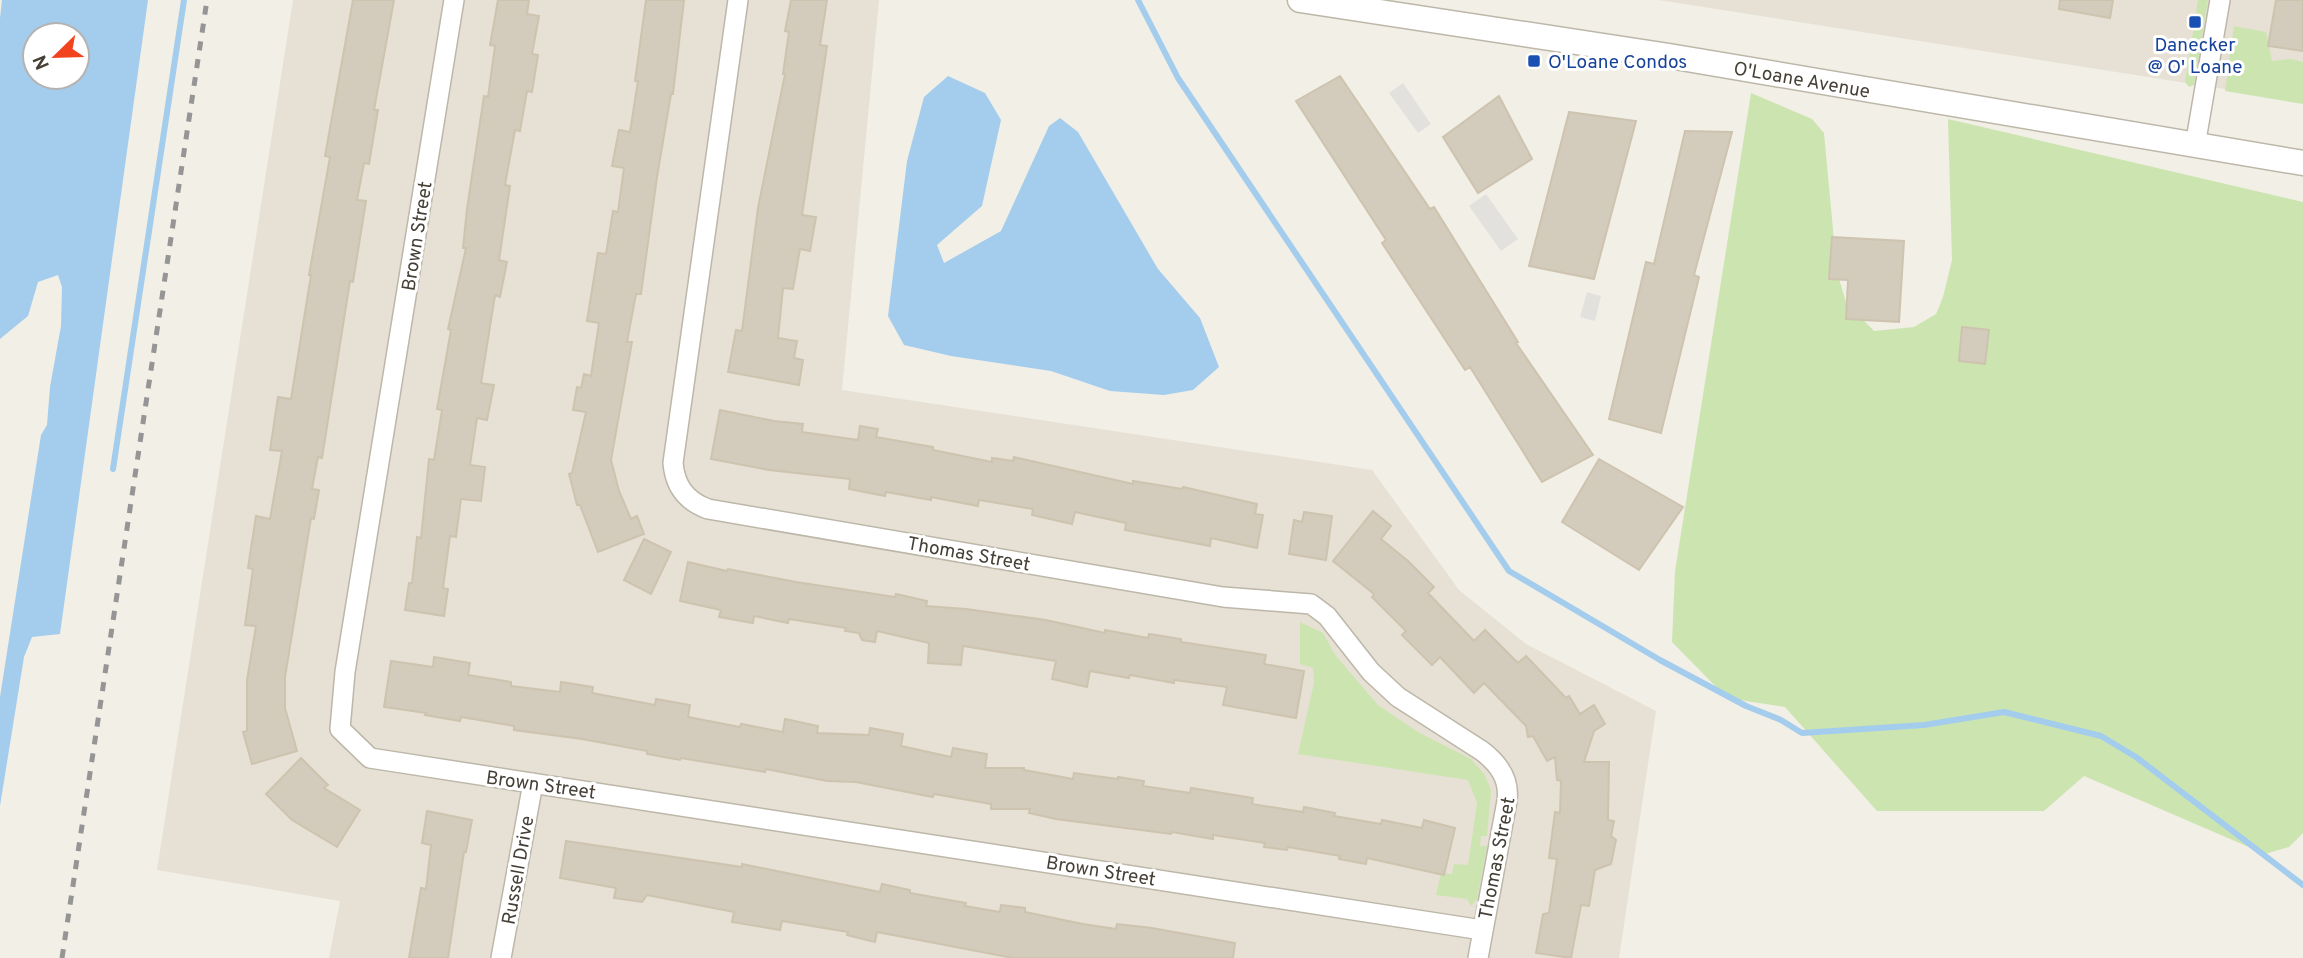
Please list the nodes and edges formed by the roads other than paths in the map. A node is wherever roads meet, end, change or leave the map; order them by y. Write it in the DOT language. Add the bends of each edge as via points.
graph roads {
  1 [pos="454,0"];
  2 [pos="738,0"];
  3 [pos="1300,0"];
  4 [pos="2220,0"];
  5 [pos="2194,146"];
  6 [pos="2303,163"];
  7 [pos="533,783"];
  8 [pos="1482,930"];
  9 [pos="501,958"];
  10 [pos="1478,958"];
  1 -- 7 [label="street, Brown Street" via="340,729 370,758"];
  2 -- 8 [label="street, Thomas Street" via="673,463 682,492 708,509 1223,597 1311,604 1398,697 1482,751 1502,772 1509,787"];
  3 -- 5 [label="street, O'Loane Avenue" via="1669,56"];
  4 -- 5 [label="street"];
  5 -- 6 [label="street, O'Loane Avenue"];
  7 -- 8 [label="street, Brown Street"];
  7 -- 9 [label="street, Russell Drive"];
  8 -- 10 [label="street, Thomas Street"];
}
